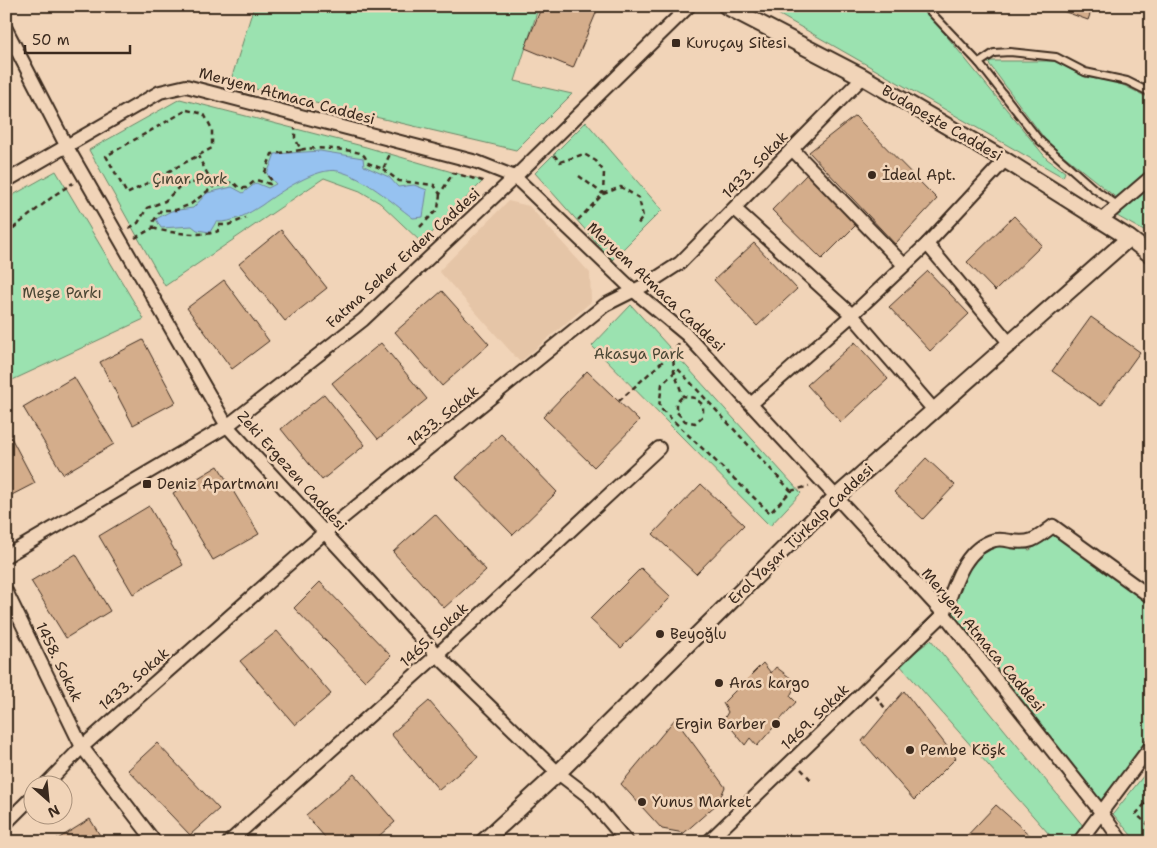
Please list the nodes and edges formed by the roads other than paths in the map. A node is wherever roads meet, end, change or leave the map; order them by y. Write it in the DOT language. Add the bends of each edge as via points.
graph roads {
  1 [pos="689,6"];
  2 [pos="726,6"];
  3 [pos="925,6"];
  4 [pos="6,29"];
  5 [pos="979,63"];
  6 [pos="863,77"];
  7 [pos="1151,93"];
  8 [pos="67,147"];
  9 [pos="792,149"];
  10 [pos="1005,160"];
  11 [pos="515,177"];
  12 [pos="1151,177"];
  13 [pos="6,181"];
  14 [pos="1117,205"];
  15 [pos="735,209"];
  16 [pos="1101,220"];
  17 [pos="1129,238"];
  18 [pos="927,244"];
  19 [pos="1151,255"];
  20 [pos="904,265"];
  21 [pos="634,291"];
  22 [pos="852,315"];
  23 [pos="1011,345"];
  24 [pos="751,404"];
  25 [pos="934,409"];
  26 [pos="227,426"];
  27 [pos="658,448"];
  28 [pos="836,497"];
  29 [pos="326,532"];
  30 [pos="6,556"];
  31 [pos="6,591"];
  32 [pos="1151,597"];
  33 [pos="944,614"];
  34 [pos="437,655"];
  35 [pos="1151,746"];
  36 [pos="82,747"];
  37 [pos="558,773"];
  38 [pos="54,776"];
  39 [pos="22,807"];
  40 [pos="1102,812"];
  41 [pos="6,823"];
  42 [pos="155,842"];
  43 [pos="228,842"];
  44 [pos="483,842"];
  45 [pos="628,842"];
  46 [pos="708,842"];
  47 [pos="1079,842"];
  48 [pos="1122,842"];
  1 -- 11 [label="street, Fatma Seher Erden Caddesi"];
  2 -- 6 [label="street, Budapeşte Caddesi"];
  3 -- 5 [label="lane"];
  4 -- 8 [label="street, Zeki Ergezen Caddesi"];
  5 -- 7 [label="lane" via="994,53 1056,57 1085,72 1127,81"];
  5 -- 14 [label="lane" via="1039,140"];
  6 -- 9 [label="street, 1433. Sokak"];
  6 -- 10 [label="street, Budapeşte Caddesi"];
  8 -- 11 [label="street, Meryem Atmaca Caddesi" via="160,92 186,86 476,162"];
  8 -- 13 [label="street, Meryem Atmaca Caddesi"];
  8 -- 26 [label="street, Zeki Ergezen Caddesi"];
  9 -- 15 [label="street, 1433. Sokak"];
  9 -- 20 [label="street"];
  10 -- 16 [label="street, Budapeşte Caddesi"];
  10 -- 18 [label="street"];
  11 -- 21 [label="street, Meryem Atmaca Caddesi"];
  11 -- 26 [label="street, Fatma Seher Erden Caddesi" via="363,320"];
  12 -- 14 [label="street"];
  14 -- 16 [label="street"];
  15 -- 21 [label="street, 1433. Sokak" via="680,263"];
  15 -- 22 [label="street"];
  16 -- 17 [label="street, Budapeşte Caddesi"];
  17 -- 19 [label="street, Budapeşte Caddesi"];
  17 -- 23 [label="street, Erol Yaşar Türkalp Caddesi"];
  18 -- 20 [label="street"];
  18 -- 23 [label="street"];
  20 -- 22 [label="street"];
  21 -- 24 [label="street, Meryem Atmaca Caddesi" via="687,335"];
  21 -- 29 [label="street, 1433. Sokak" via="605,305"];
  22 -- 24 [label="street"];
  22 -- 25 [label="street"];
  23 -- 25 [label="street, Erol Yaşar Türkalp Caddesi"];
  24 -- 28 [label="street, Meryem Atmaca Caddesi"];
  25 -- 28 [label="street, Erol Yaşar Türkalp Caddesi"];
  26 -- 29 [label="street, Zeki Ergezen Caddesi"];
  26 -- 30 [label="street, Fatma Seher Erden Caddesi"];
  27 -- 34 [label="street, 1465. Sokak"];
  28 -- 33 [label="street, Meryem Atmaca Caddesi"];
  28 -- 37 [label="street, Erol Yaşar Türkalp Caddesi"];
  29 -- 34 [label="street, Zeki Ergezen Caddesi"];
  29 -- 36 [label="street, 1433. Sokak"];
  31 -- 36 [label="street, 1458. Sokak"];
  32 -- 33 [label="street" via="1053,526 1026,543 997,539 971,554 958,576"];
  33 -- 40 [label="street, Meryem Atmaca Caddesi"];
  33 -- 46 [label="street, 1469. Sokak"];
  34 -- 37 [label="street, Zeki Ergezen Caddesi"];
  34 -- 43 [label="street, 1465. Sokak"];
  35 -- 40 [label="street"];
  36 -- 38 [label="street, 1433. Sokak"];
  36 -- 42 [label="street, 1458. Sokak"];
  37 -- 44 [label="street, Erol Yaşar Türkalp Caddesi"];
  37 -- 45 [label="street, Zeki Ergezen Caddesi" via="588,796"];
  39 -- 41 [label="street"];
  40 -- 47 [label="street"];
  40 -- 48 [label="street, Meryem Atmaca Caddesi"];
}
